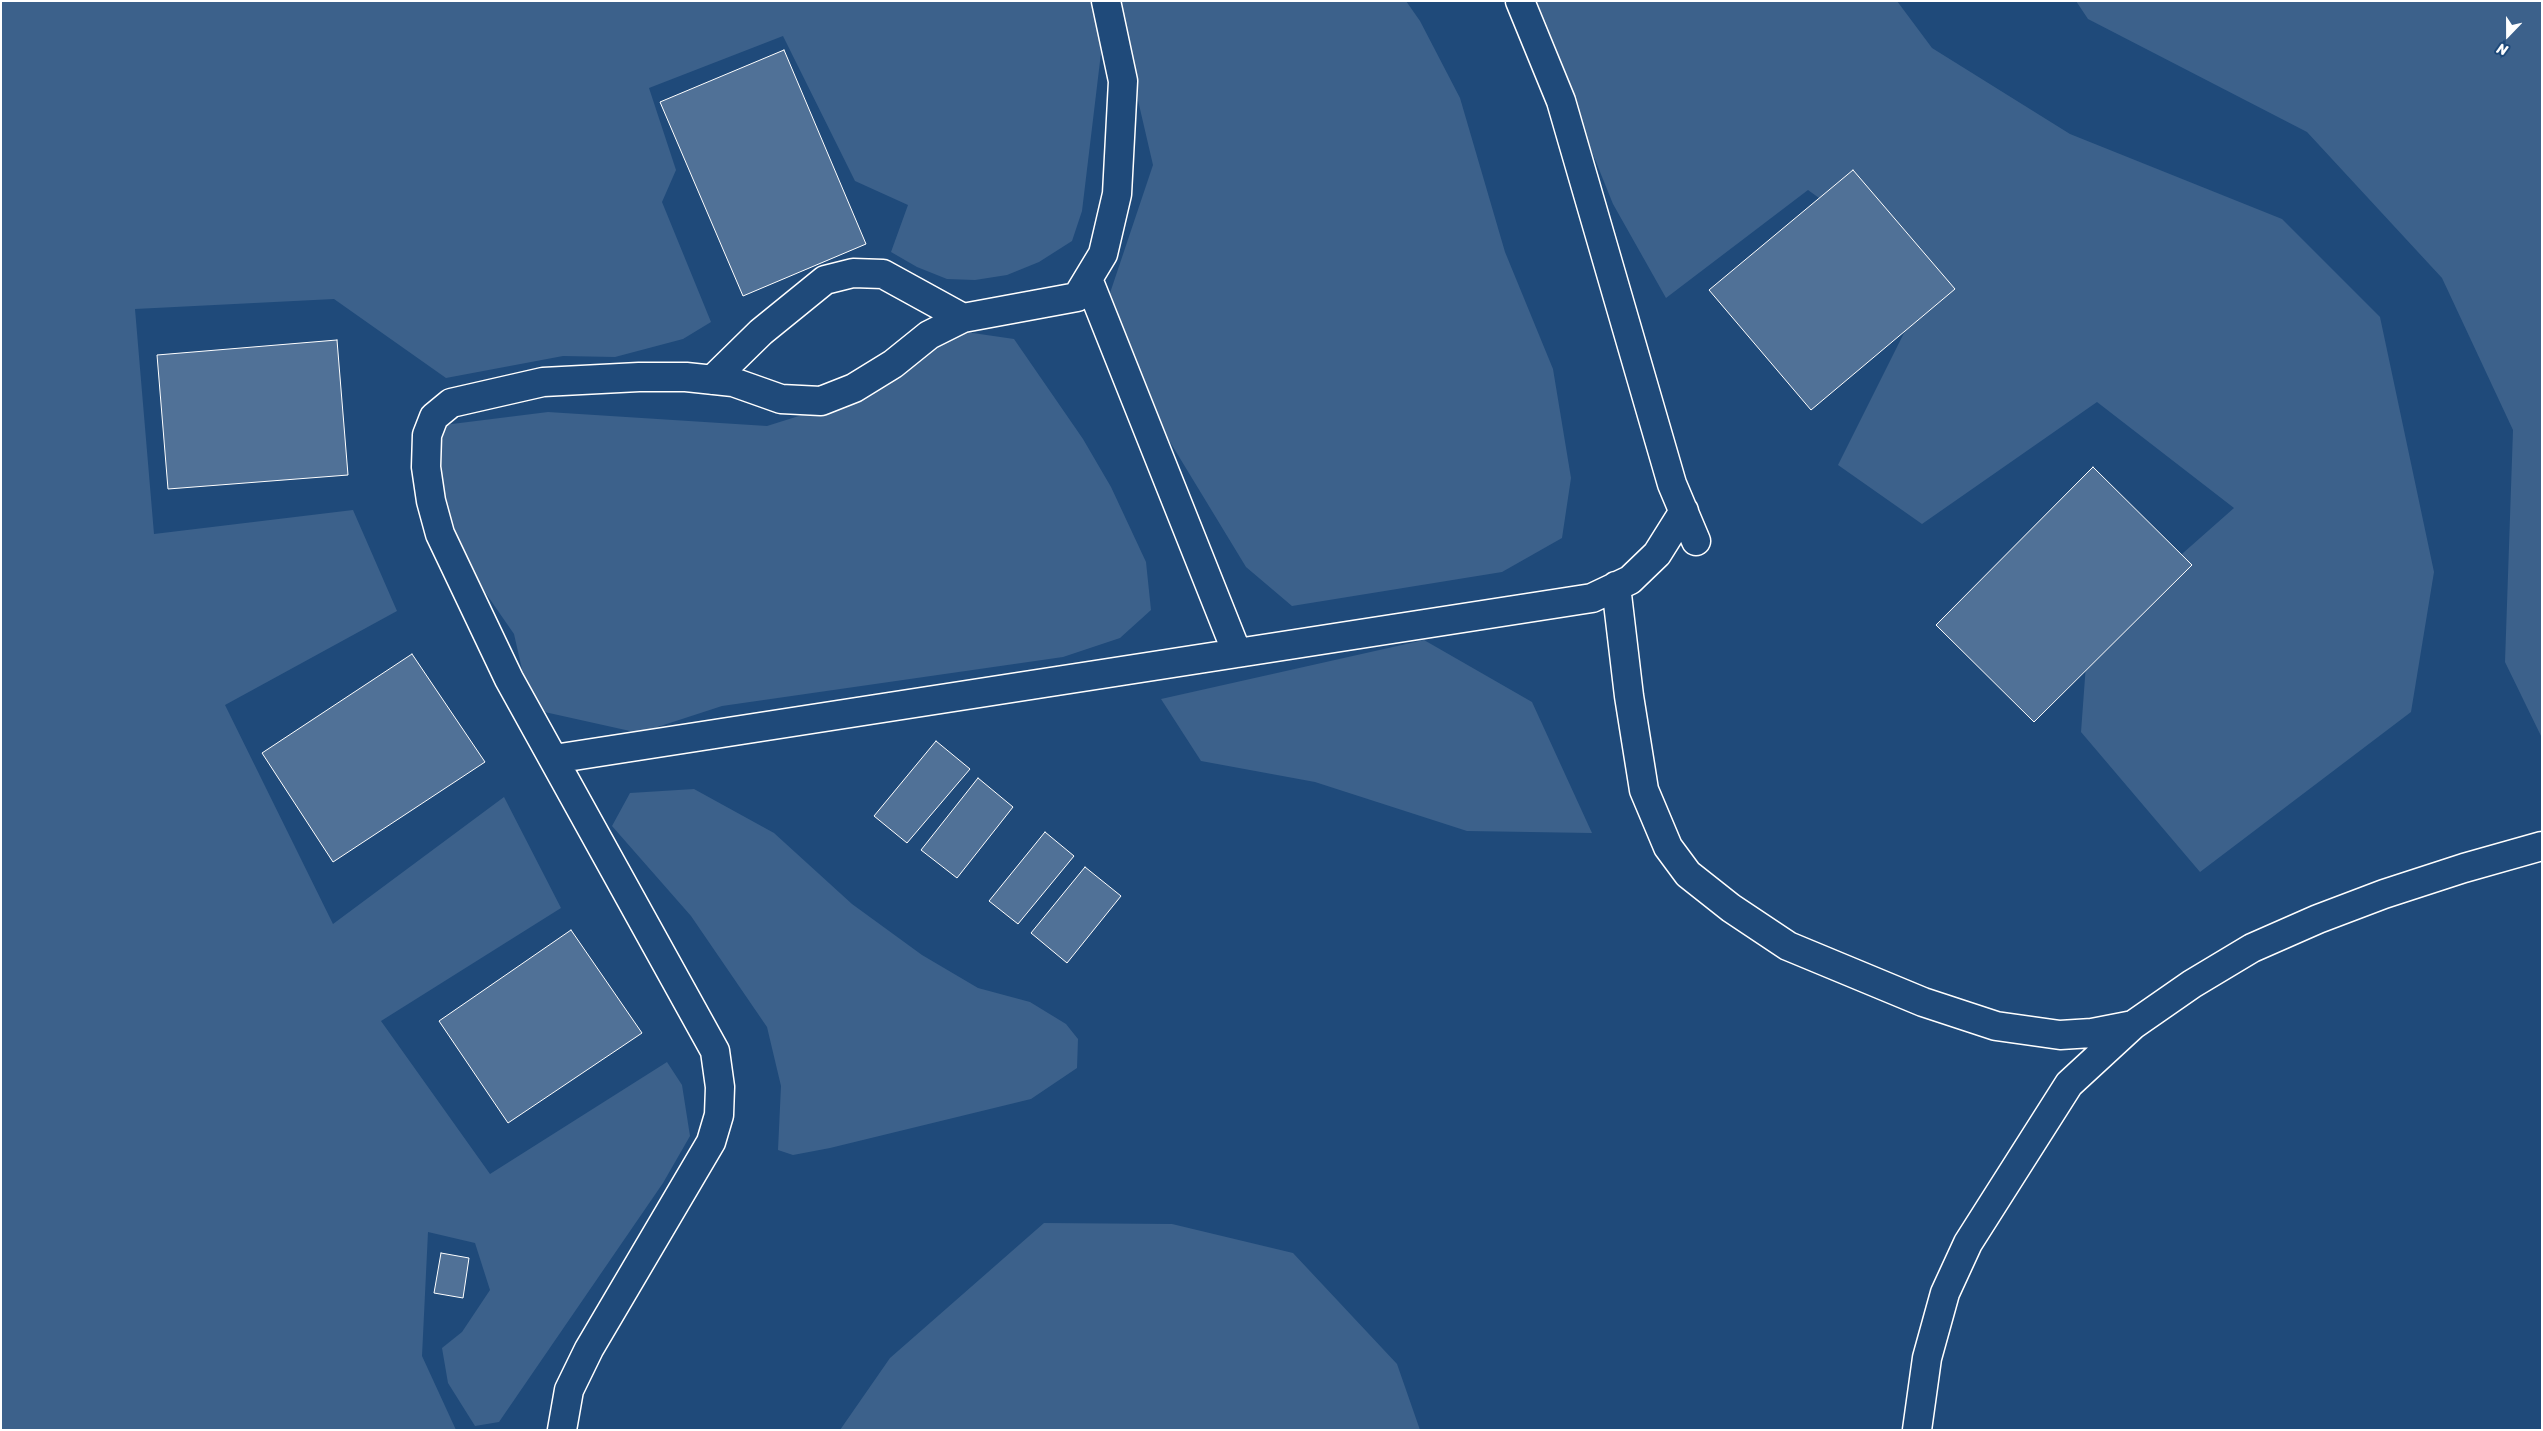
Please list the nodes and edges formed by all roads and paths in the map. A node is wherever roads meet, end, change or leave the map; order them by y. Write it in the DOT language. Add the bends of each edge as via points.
graph roads {
  1 [pos="1106,1"];
  2 [pos="1520,1"];
  3 [pos="1088,279"];
  4 [pos="963,318"];
  5 [pos="712,380"];
  6 [pos="1684,511"];
  7 [pos="1696,541"];
  8 [pos="1616,586"];
  9 [pos="1237,653"];
  10 [pos="554,759"];
  11 [pos="2542,846"];
  12 [pos="2133,1025"];
  13 [pos="562,1430"];
  14 [pos="1917,1430"];
  1 -- 3 [label="street" via="1123,81 1121,133 1117,194 1103,254"];
  2 -- 6 [label="street" via="1561,101 1672,484"];
  3 -- 4 [label="street" via="1077,297"];
  3 -- 9 [label="street"];
  4 -- 5 [label="street" via="929,335 893,364 854,388 821,401 781,399 733,382"];
  4 -- 5 [label="street" via="883,274 852,273 825,280 761,332"];
  5 -- 10 [label="street" via="639,377 543,382 451,403 434,417 427,435 426,467 440,534 509,679"];
  6 -- 7 [label="street"];
  6 -- 8 [label="street" via="1657,554 1630,580"];
  8 -- 9 [label="street" via="1592,598"];
  8 -- 12 [label="street" via="1644,790 1668,847 1688,874 1788,946 1923,1002 1996,1026 2060,1036"];
  9 -- 10 [label="street"];
  10 -- 13 [label="street" via="716,1051 720,1087 718,1115 711,1142 589,1349 569,1390"];
  11 -- 12 [label="street" via="2384,894 2318,919 2252,948"];
  12 -- 14 [label="street" via="2069,1084 1968,1243 1945,1293 1927,1358"];
}
